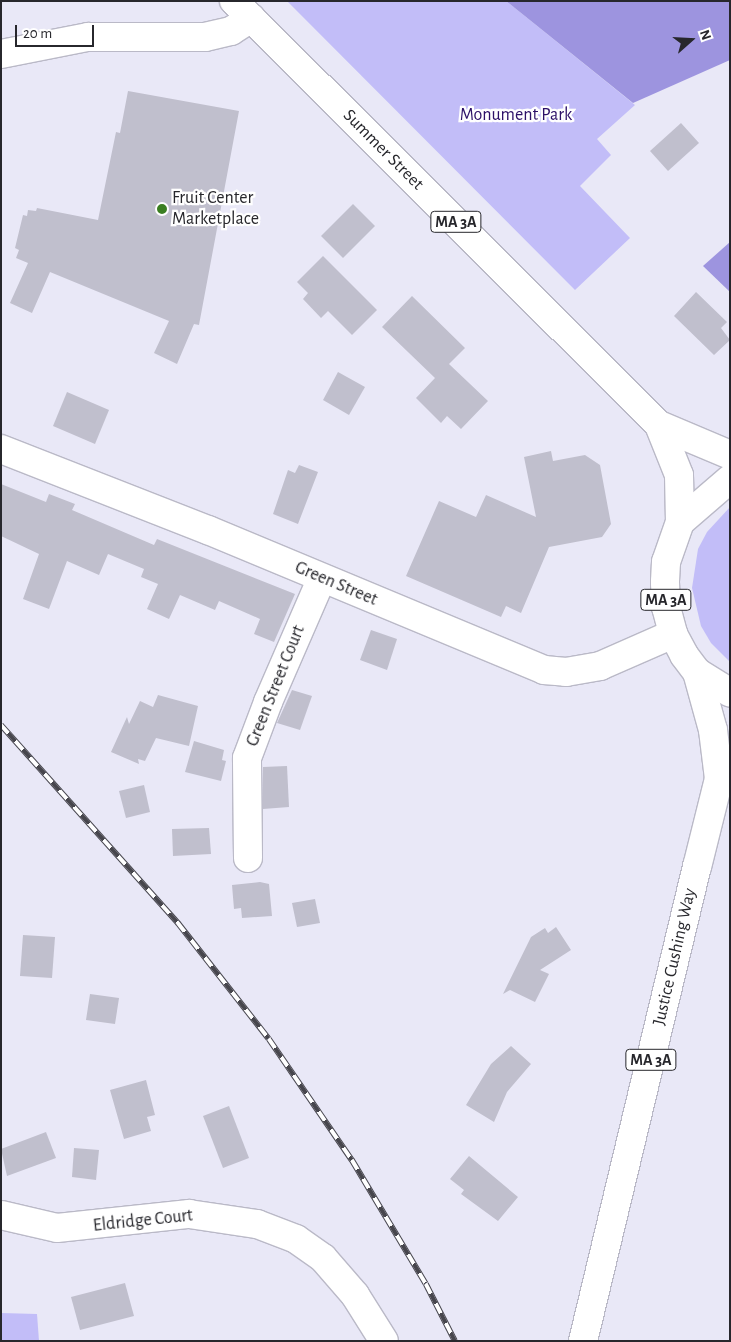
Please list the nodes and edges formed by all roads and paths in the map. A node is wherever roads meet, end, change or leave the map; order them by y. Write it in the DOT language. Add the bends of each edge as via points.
graph roads {
  1 [pos="243,10"];
  2 [pos="1,54"];
  3 [pos="659,425"];
  4 [pos="1,449"];
  5 [pos="730,455"];
  6 [pos="730,479"];
  7 [pos="680,522"];
  8 [pos="322,578"];
  9 [pos="673,634"];
  10 [pos="697,672"];
  11 [pos="730,693"];
  12 [pos="725,770"];
  13 [pos="248,858"];
  14 [pos="1,1215"];
  15 [pos="384,1341"];
  16 [pos="583,1341"];
  1 -- 2 [label="main road" via="231,31 205,37 88,37"];
  1 -- 3 [label="main road, Summer Street / MA 3A"];
  3 -- 5 [label="main road, Summer Street / MA 3A"];
  3 -- 7 [label="main road, Summer Street / MA 3A" via="680,481"];
  4 -- 8 [label="main road, Green Street"];
  6 -- 7 [label="main road"];
  7 -- 9 [label="main road, MA 3A" via="666,562 666,607"];
  8 -- 9 [label="main road, Green Street" via="544,670 566,672 595,667"];
  8 -- 13 [label="main road, Green Street Court" via="247,758"];
  9 -- 10 [label="main road, MA 3A"];
  10 -- 11 [label="main road"];
  10 -- 12 [label="main road, Justice Cushing Way / MA 3A"];
  12 -- 16 [label="main road, Justice Cushing Way / MA 3A"];
  14 -- 15 [label="main road, Eldridge Court" via="57,1228 189,1214 265,1226 296,1238 323,1258 355,1295"];
}
